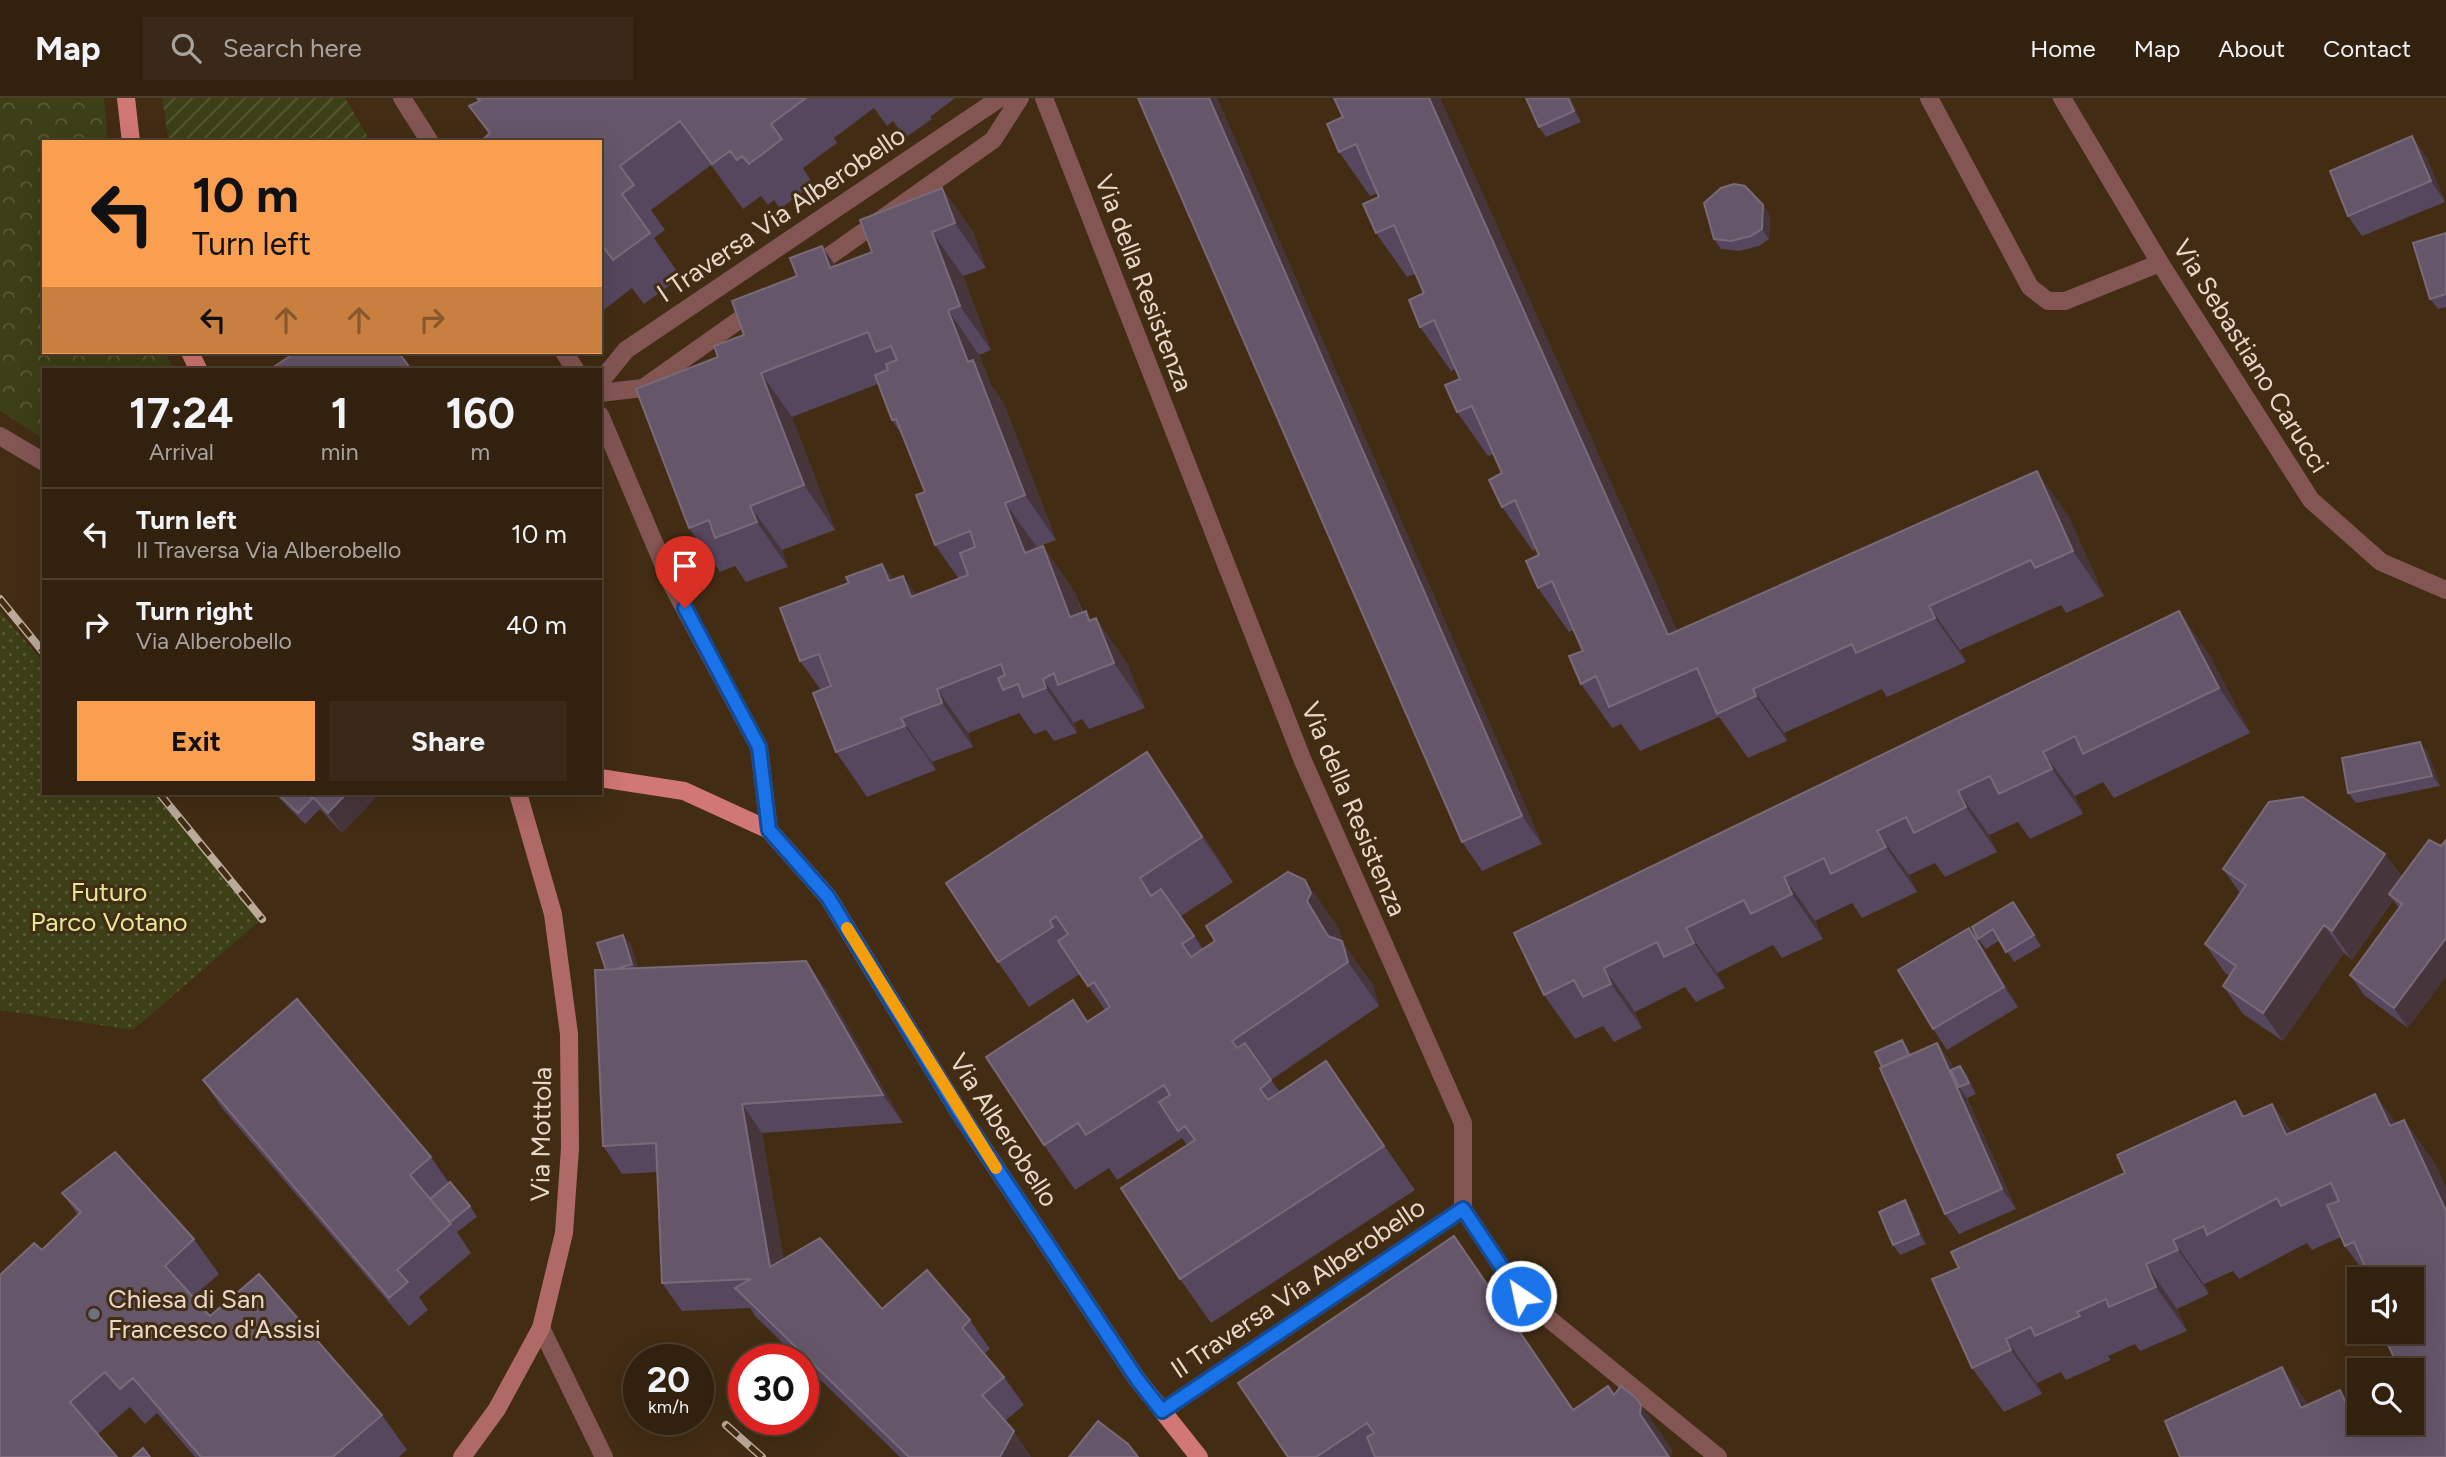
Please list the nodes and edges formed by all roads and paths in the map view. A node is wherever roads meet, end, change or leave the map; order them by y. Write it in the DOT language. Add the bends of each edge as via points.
graph roads {
  1 [pos="126,98"];
  2 [pos="402,98"];
  3 [pos="1000,98"];
  4 [pos="1020,98"];
  5 [pos="1044,98"];
  6 [pos="1929,98"];
  7 [pos="2062,98"];
  8 [pos="131,140"];
  9 [pos="429,140"];
  10 [pos="2161,263"];
  11 [pos="801,276"];
  12 [pos="767,300"];
  13 [pos="602,380"];
  14 [pos="602,393"];
  15 [pos="602,420"];
  16 [pos="0,436"];
  17 [pos="42,461"];
  18 [pos="2446,590"];
  19 [pos="602,778"];
  20 [pos="519,795"];
  21 [pos="769,830"];
  22 [pos="1463,1209"];
  23 [pos="541,1328"];
  24 [pos="1162,1411"];
  25 [pos="462,1457"];
  26 [pos="604,1457"];
  27 [pos="1199,1457"];
  28 [pos="1718,1457"];
  1 -- 8 [label="main road"];
  2 -- 9 [label="street"];
  3 -- 13 [label="street, I Traversa Via Alberobello" via="626,350"];
  4 -- 11 [label="street" via="993,140"];
  5 -- 22 [label="street, Via della Resistenza" via="1303,761 1462,1123"];
  6 -- 10 [label="street" via="2030,287 2048,301 2064,301"];
  7 -- 10 [label="street, Via Sebastiano Carucci"];
  10 -- 18 [label="street, Via Sebastiano Carucci" via="2311,500 2381,562"];
  12 -- 14 [label="street" via="643,388"];
  15 -- 21 [label="street" via="672,585 759,747"];
  16 -- 17 [label="street"];
  19 -- 21 [label="main road, Via Alberobello" via="684,791"];
  20 -- 23 [label="street, Via Mottola" via="553,914 569,1034 570,1148 564,1233"];
  21 -- 24 [label="main road, Via Alberobello" via="828,897 959,1112"];
  22 -- 24 [label="street, II Traversa Via Alberobello"];
  22 -- 28 [label="street" via="1521,1296"];
  23 -- 25 [label="street, Via Mottola" via="497,1409"];
  23 -- 26 [label="street"];
  24 -- 27 [label="main road, Via Alberobello"];
}
